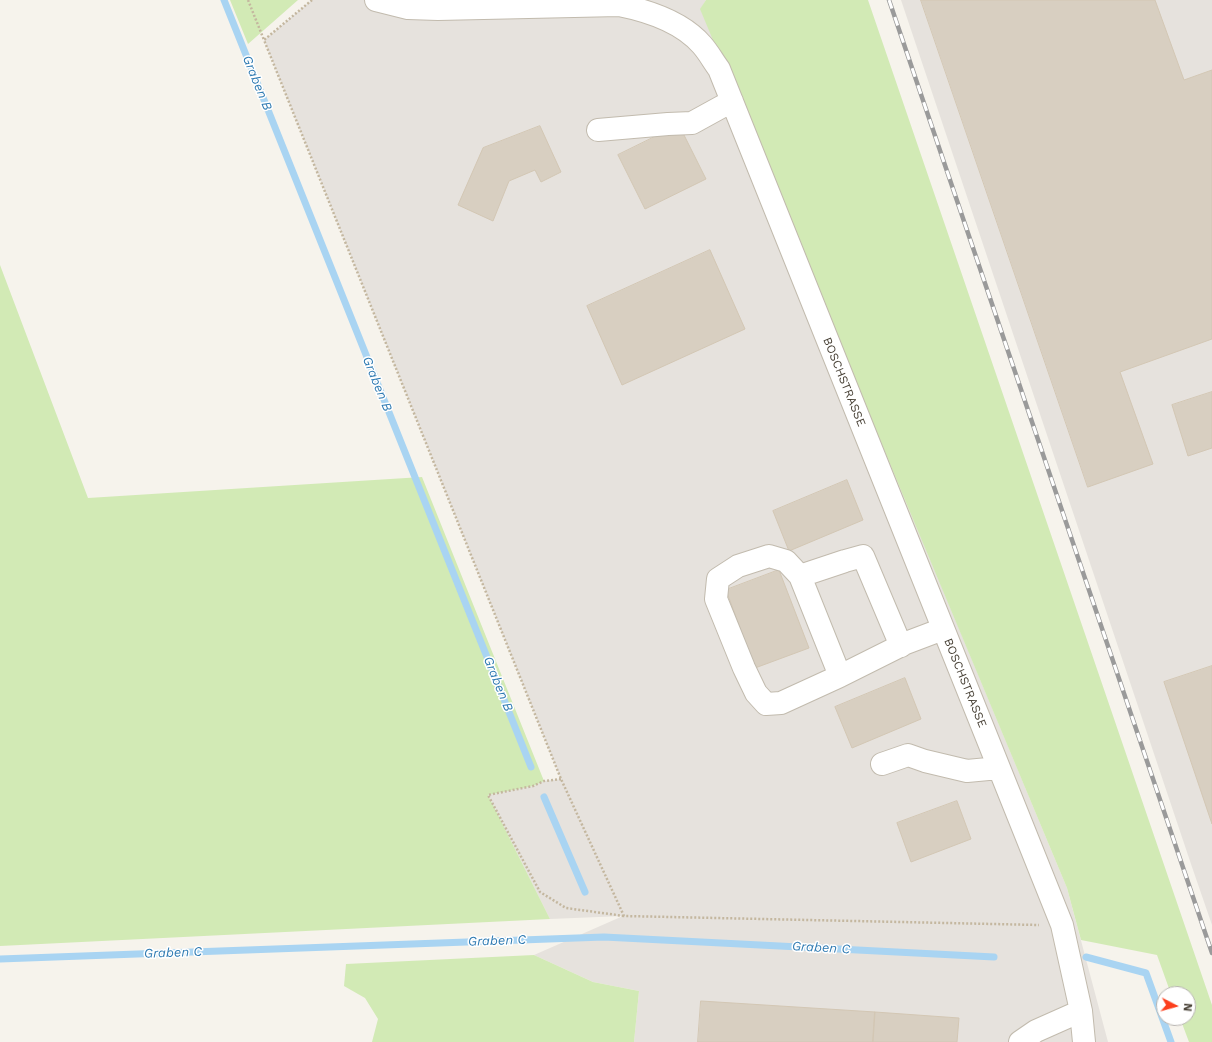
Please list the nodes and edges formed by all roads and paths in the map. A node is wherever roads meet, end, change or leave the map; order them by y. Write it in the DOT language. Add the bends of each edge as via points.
graph roads {
  1 [pos="248,0"];
  2 [pos="312,0"];
  3 [pos="376,0"];
  4 [pos="264,40"];
  5 [pos="732,101"];
  6 [pos="598,130"];
  7 [pos="800,576"];
  8 [pos="943,629"];
  9 [pos="901,646"];
  10 [pos="840,676"];
  11 [pos="882,764"];
  12 [pos="999,768"];
  13 [pos="561,779"];
  14 [pos="624,916"];
  15 [pos="1062,925"];
  16 [pos="1081,1011"];
  17 [pos="1020,1042"];
  18 [pos="1084,1042"];
  1 -- 4 [label="path"];
  2 -- 4 [label="path"];
  3 -- 5 [label="street, BOSCHSTRASSE" via="408,8 619,6 642,10 666,19 702,45 719,69"];
  4 -- 13 [label="path"];
  5 -- 6 [label="street" via="692,123"];
  5 -- 8 [label="street, BOSCHSTRASSE"];
  7 -- 9 [label="street" via="863,556"];
  7 -- 10 [label="street"];
  7 -- 10 [label="street" via="786,561 768,556 738,566 718,579 716,598 753,687 766,704 781,702"];
  8 -- 9 [label="street"];
  8 -- 12 [label="street, BOSCHSTRASSE"];
  9 -- 10 [label="street"];
  11 -- 12 [label="street" via="908,755 968,771"];
  12 -- 15 [label="street, BOSCHSTRASSE"];
  13 -- 14 [label="path"];
  13 -- 14 [label="path" via="488,795 540,892 566,908"];
  14 -- 15 [label="path"];
  15 -- 16 [label="street, BOSCHSTRASSE"];
  16 -- 17 [label="street" via="1036,1031"];
  16 -- 18 [label="street, BOSCHSTRASSE"];
}
